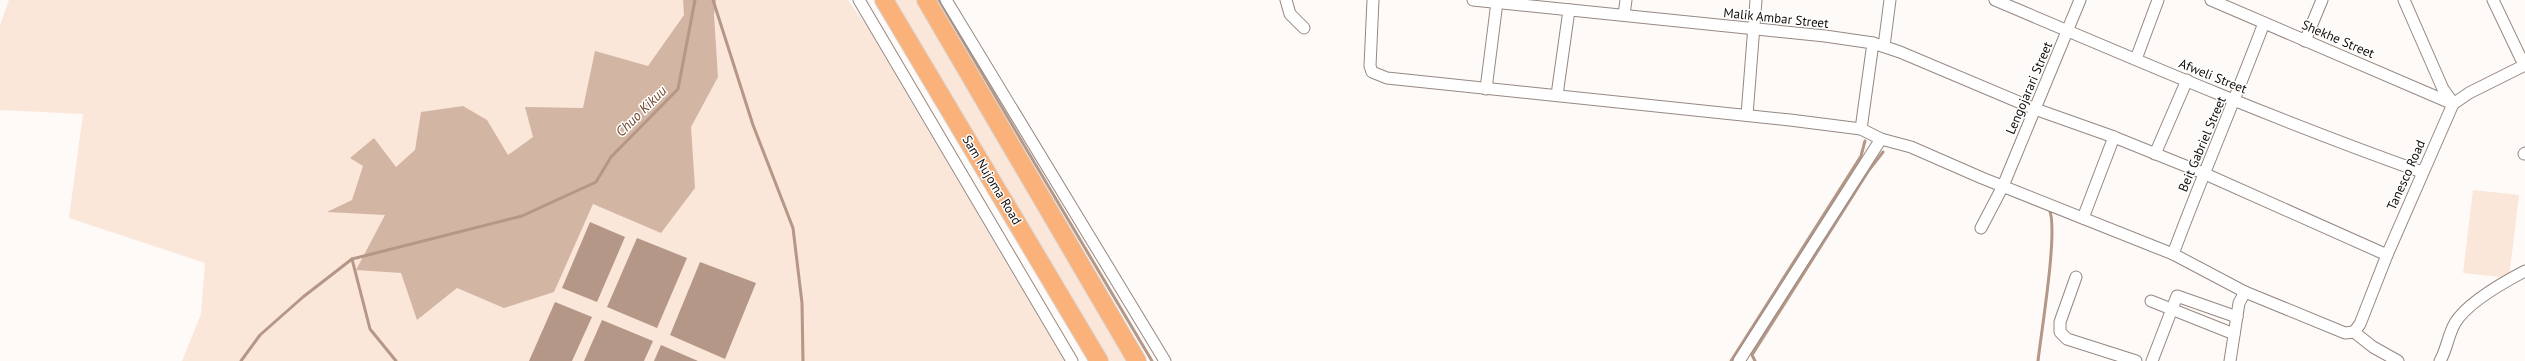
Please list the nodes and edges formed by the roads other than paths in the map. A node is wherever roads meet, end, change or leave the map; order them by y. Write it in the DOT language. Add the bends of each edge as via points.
graph roads {
  1 [pos="859,0"];
  2 [pos="884,0"];
  3 [pos="926,0"];
  4 [pos="946,0"];
  5 [pos="1286,0"];
  6 [pos="1373,0"];
  7 [pos="1473,0"];
  8 [pos="1626,0"];
  9 [pos="1756,0"];
  10 [pos="1890,0"];
  11 [pos="1997,0"];
  12 [pos="2080,0"];
  13 [pos="2158,0"];
  14 [pos="2212,0"];
  15 [pos="2322,0"];
  16 [pos="2404,0"];
  17 [pos="2493,0"];
  18 [pos="1497,2"];
  19 [pos="2238,5"];
  20 [pos="1569,10"];
  21 [pos="1624,15"];
  22 [pos="2264,23"];
  23 [pos="1304,28"];
  24 [pos="1754,30"];
  25 [pos="2068,32"];
  26 [pos="2305,41"];
  27 [pos="1879,45"];
  28 [pos="2136,59"];
  29 [pos="2524,65"];
  30 [pos="2187,80"];
  31 [pos="1486,89"];
  32 [pos="1557,95"];
  33 [pos="2235,100"];
  34 [pos="2453,104"];
  35 [pos="2035,109"];
  36 [pos="1747,115"];
  37 [pos="1861,129"];
  38 [pos="2114,137"];
  39 [pos="1881,139"];
  40 [pos="2155,154"];
  41 [pos="2422,172"];
  42 [pos="2203,173"];
  43 [pos="2002,186"];
  44 [pos="2083,218"];
  45 [pos="1981,228"];
  46 [pos="2173,254"];
  47 [pos="2386,255"];
  48 [pos="2525,271"];
  49 [pos="2076,277"];
  50 [pos="2245,292"];
  51 [pos="2151,301"];
  52 [pos="2171,310"];
  53 [pos="2237,317"];
  54 [pos="2354,332"];
  55 [pos="2234,334"];
  56 [pos="1072,361"];
  57 [pos="1099,361"];
  58 [pos="1137,361"];
  59 [pos="1165,361"];
  60 [pos="1739,361"];
  61 [pos="2136,361"];
  62 [pos="2152,361"];
  63 [pos="2230,361"];
  64 [pos="2398,361"];
  65 [pos="2440,361"];
  1 -- 56 [label="street"];
  2 -- 57 [label="main road, Sam Nujoma Road"];
  3 -- 58 [label="main road"];
  4 -- 59 [label="street"];
  5 -- 23 [label="street" via="1290,14"];
  6 -- 31 [label="street" via="1369,56 1372,72 1387,78"];
  7 -- 18 [label="street, Malik Ambar Street"];
  8 -- 21 [label="street"];
  9 -- 24 [label="street"];
  10 -- 27 [label="street"];
  11 -- 25 [label="street, Afweli Street"];
  12 -- 25 [label="street, Lengojarari Street"];
  13 -- 28 [label="street"];
  14 -- 19 [label="street, Shekhe Street"];
  15 -- 26 [label="street"];
  16 -- 34 [label="street" via="2443,89"];
  17 -- 29 [label="street"];
  18 -- 20 [label="street, Malik Ambar Street"];
  18 -- 31 [label="street"];
  19 -- 22 [label="street, Shekhe Street"];
  20 -- 21 [label="street, Malik Ambar Street"];
  20 -- 32 [label="street"];
  21 -- 24 [label="street, Malik Ambar Street"];
  22 -- 26 [label="street, Shekhe Street"];
  22 -- 33 [label="street, Beit Gabriel Street"];
  24 -- 27 [label="street, Malik Ambar Street"];
  24 -- 36 [label="street"];
  25 -- 28 [label="street, Afweli Street"];
  25 -- 35 [label="street, Lengojarari Street"];
  26 -- 34 [label="street, Shekhe Street"];
  27 -- 35 [label="street, Malik Ambar Street"];
  27 -- 37 [label="street"];
  28 -- 30 [label="street, Afweli Street"];
  29 -- 34 [label="street"];
  30 -- 33 [label="street, Afweli Street"];
  30 -- 40 [label="street"];
  31 -- 32 [label="street"];
  32 -- 36 [label="street"];
  33 -- 41 [label="street, Afweli Street"];
  33 -- 42 [label="street, Beit Gabriel Street"];
  34 -- 41 [label="street, Tanesco Road"];
  35 -- 38 [label="street, Malik Ambar Street"];
  35 -- 43 [label="street, Lengojarari Street"];
  36 -- 37 [label="street"];
  37 -- 39 [label="street"];
  38 -- 40 [label="street, Malik Ambar Street"];
  38 -- 44 [label="street"];
  39 -- 43 [label="street" via="1911,147"];
  39 -- 60 [label="street"];
  40 -- 42 [label="street, Malik Ambar Street"];
  41 -- 47 [label="street, Tanesco Road"];
  42 -- 46 [label="street, Beit Gabriel Street"];
  42 -- 47 [label="street, Malik Ambar Street"];
  43 -- 44 [label="street"];
  43 -- 45 [label="street, Lengojarari Street"];
  44 -- 46 [label="street"];
  46 -- 50 [label="street"];
  47 -- 54 [label="street, Tanesco Road" via="2360,324"];
  48 -- 65 [label="street" via="2489,293 2460,316 2454,324"];
  49 -- 61 [label="street" via="2060,322 2060,332 2067,339"];
  50 -- 53 [label="street" via="2238,302"];
  50 -- 54 [label="street" via="2345,333"];
  51 -- 52 [label="street"];
  52 -- 53 [label="street" via="2177,296"];
  52 -- 55 [label="street"];
  52 -- 62 [label="street"];
  53 -- 55 [label="street"];
  54 -- 64 [label="street" via="2373,347"];
  55 -- 63 [label="street"];
}
